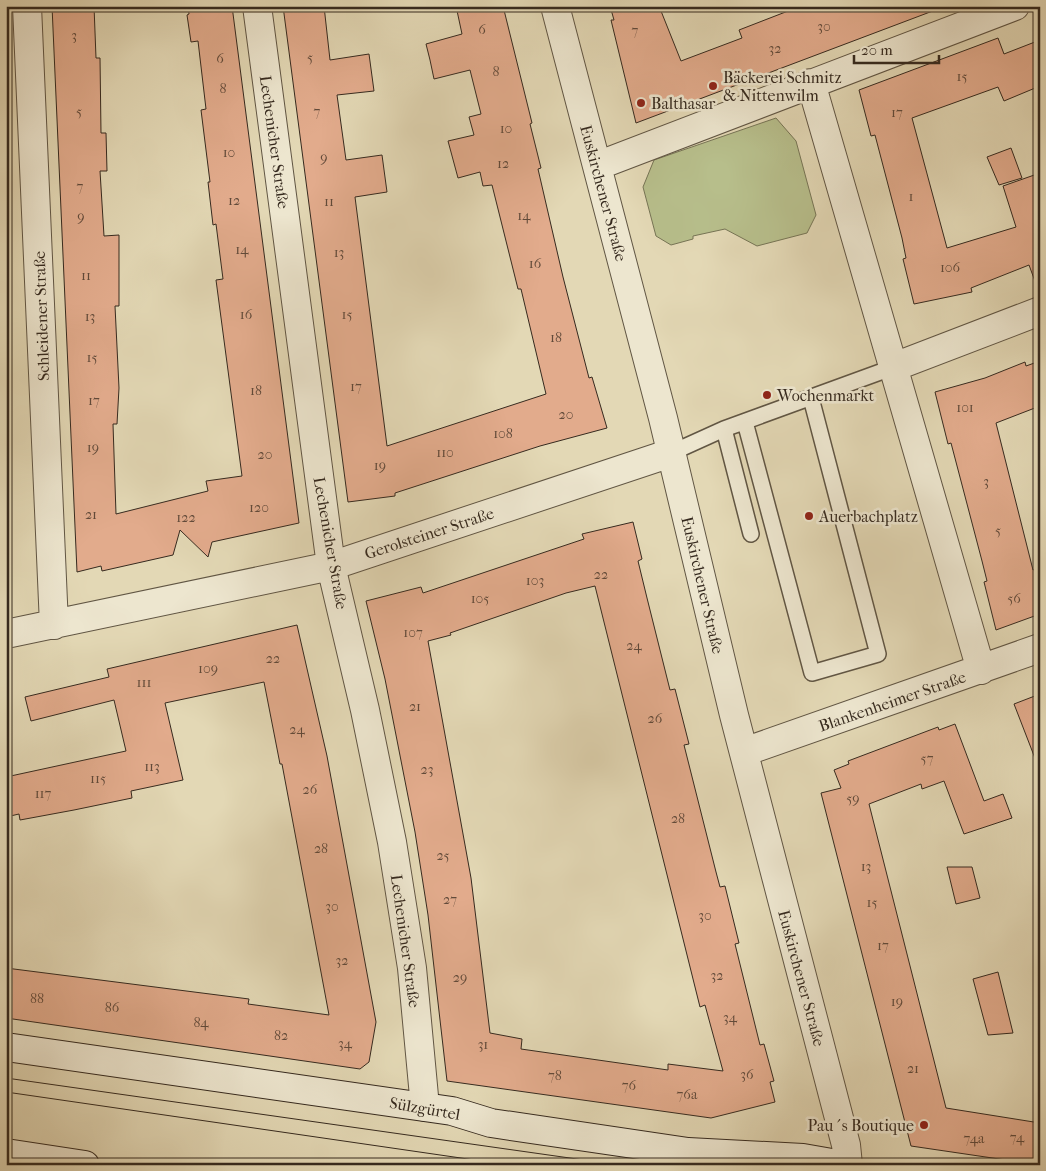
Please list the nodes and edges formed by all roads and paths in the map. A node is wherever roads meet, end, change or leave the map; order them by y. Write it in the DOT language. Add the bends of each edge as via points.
graph roads {
  1 [pos="27,6"];
  2 [pos="257,6"];
  3 [pos="555,6"];
  4 [pos="1015,6"];
  5 [pos="810,83"];
  6 [pos="597,166"];
  7 [pos="1040,311"];
  8 [pos="894,367"];
  9 [pos="811,398"];
  10 [pos="745,422"];
  11 [pos="724,429"];
  12 [pos="671,453"];
  13 [pos="751,534"];
  14 [pos="331,566"];
  15 [pos="54,625"];
  16 [pos="6,634"];
  17 [pos="1040,648"];
  18 [pos="981,670"];
  19 [pos="744,752"];
  20 [pos="6,1047"];
  21 [pos="425,1107"];
  22 [pos="6,1153"];
  23 [pos="85,1165"];
  24 [pos="844,1165"];
  25 [pos="848,1165"];
  1 -- 15 [label="street, Schleidener Straße"];
  2 -- 14 [label="street, Lechenicher Straße"];
  3 -- 6 [label="street, Euskirchener Straße"];
  4 -- 5 [label="street"];
  5 -- 6 [label="street"];
  5 -- 8 [label="street"];
  6 -- 12 [label="street, Euskirchener Straße"];
  7 -- 8 [label="street"];
  8 -- 9 [label="lane"];
  8 -- 18 [label="street"];
  9 -- 10 [label="lane"];
  9 -- 10 [label="lane" via="878,654 812,673"];
  10 -- 11 [label="lane"];
  11 -- 12 [label="lane"];
  11 -- 13 [label="lane"];
  12 -- 14 [label="street, Gerolsteiner Straße"];
  12 -- 19 [label="street, Euskirchener Straße"];
  14 -- 15 [label="street, Gerolsteiner Straße"];
  14 -- 21 [label="street, Lechenicher Straße" via="392,842 412,968"];
  15 -- 16 [label="street, Gerolsteiner Straße"];
  17 -- 18 [label="street, Blankenheimer Straße"];
  18 -- 19 [label="street, Blankenheimer Straße"];
  19 -- 25 [label="street, Euskirchener Straße" via="846,1146"];
  20 -- 21 [label="street, Sülzgürtel"];
  21 -- 24 [label="street, Sülzgürtel" via="452,1110 491,1123 688,1152 803,1158"];
  22 -- 23 [label="street"];
}
